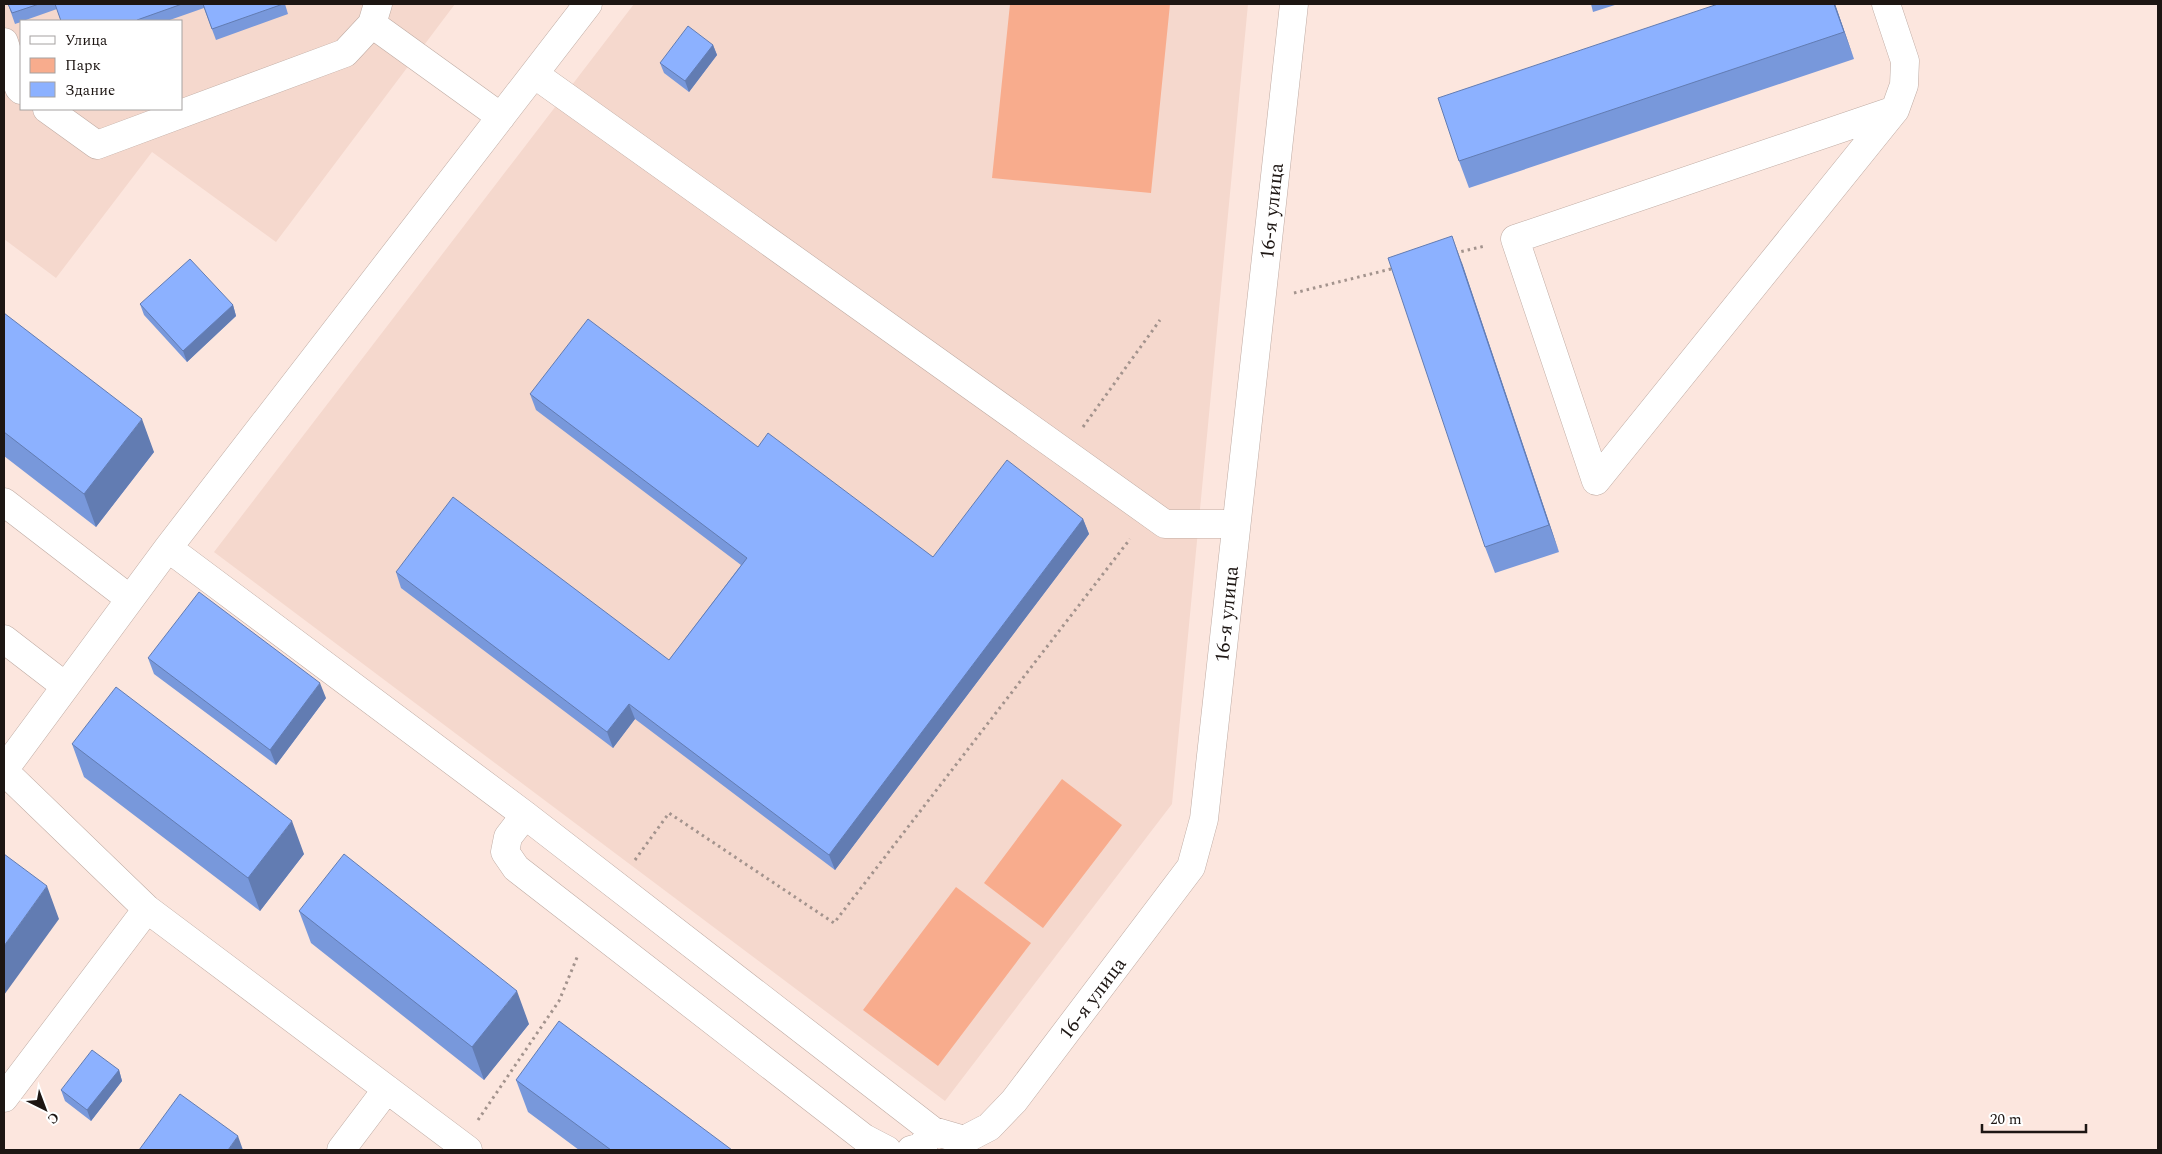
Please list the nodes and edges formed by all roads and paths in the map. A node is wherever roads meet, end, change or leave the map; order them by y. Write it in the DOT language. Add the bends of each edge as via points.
graph roads {
  1 [pos="588,4"];
  2 [pos="1294,4"];
  3 [pos="1886,4"];
  4 [pos="375,14"];
  5 [pos="4,42"];
  6 [pos="534,74"];
  7 [pos="20,89"];
  8 [pos="48,110"];
  9 [pos="1895,110"];
  10 [pos="500,117"];
  11 [pos="1515,239"];
  12 [pos="1449,255"];
  13 [pos="1402,266"];
  14 [pos="1261,301"];
  15 [pos="1160,320"];
  16 [pos="1065,452"];
  17 [pos="4,502"];
  18 [pos="1165,524"];
  19 [pos="1236,524"];
  20 [pos="168,548"];
  21 [pos="130,599"];
  22 [pos="4,639"];
  23 [pos="65,686"];
  24 [pos="4,771"];
  25 [pos="526,815"];
  26 [pos="617,886"];
  27 [pos="146,909"];
  28 [pos="590,926"];
  29 [pos="387,1089"];
  30 [pos="4,1098"];
  31 [pos="933,1131"];
  32 [pos="464,1148"];
  33 [pos="341,1150"];
  34 [pos="887,1150"];
  35 [pos="911,1150"];
  1 -- 6 [label="street"];
  2 -- 14 [label="street, 16-я улица"];
  3 -- 9 [label="street" via="1905,61 1904,85"];
  4 -- 8 [label="street" via="345,54 96,145"];
  4 -- 10 [label="street"];
  5 -- 7 [label="street"];
  6 -- 10 [label="street"];
  6 -- 16 [label="street"];
  9 -- 11 [label="street"];
  9 -- 11 [label="street" via="1596,481"];
  10 -- 20 [label="street"];
  11 -- 12 [label="path"];
  13 -- 14 [label="path"];
  14 -- 19 [label="street, 16-я улица"];
  15 -- 16 [label="path"];
  16 -- 18 [label="street"];
  17 -- 21 [label="street"];
  18 -- 19 [label="street"];
  18 -- 26 [label="path" via="1130,539 834,923 669,813"];
  19 -- 31 [label="street, 16-я улица" via="1204,820 1191,867 1014,1101 989,1127 964,1140"];
  20 -- 21 [label="street"];
  20 -- 25 [label="street"];
  21 -- 23 [label="street"];
  22 -- 23 [label="street"];
  23 -- 24 [label="street"];
  24 -- 27 [label="street"];
  25 -- 26 [label="street"];
  25 -- 28 [label="street" via="508,837 505,852 516,868"];
  26 -- 31 [label="street"];
  27 -- 29 [label="street"];
  27 -- 30 [label="street"];
  28 -- 32 [label="path" via="559,1001"];
  28 -- 34 [label="street" via="864,1138"];
  29 -- 32 [label="street"];
  29 -- 33 [label="street"];
  31 -- 35 [label="street" via="921,1147"];
}
